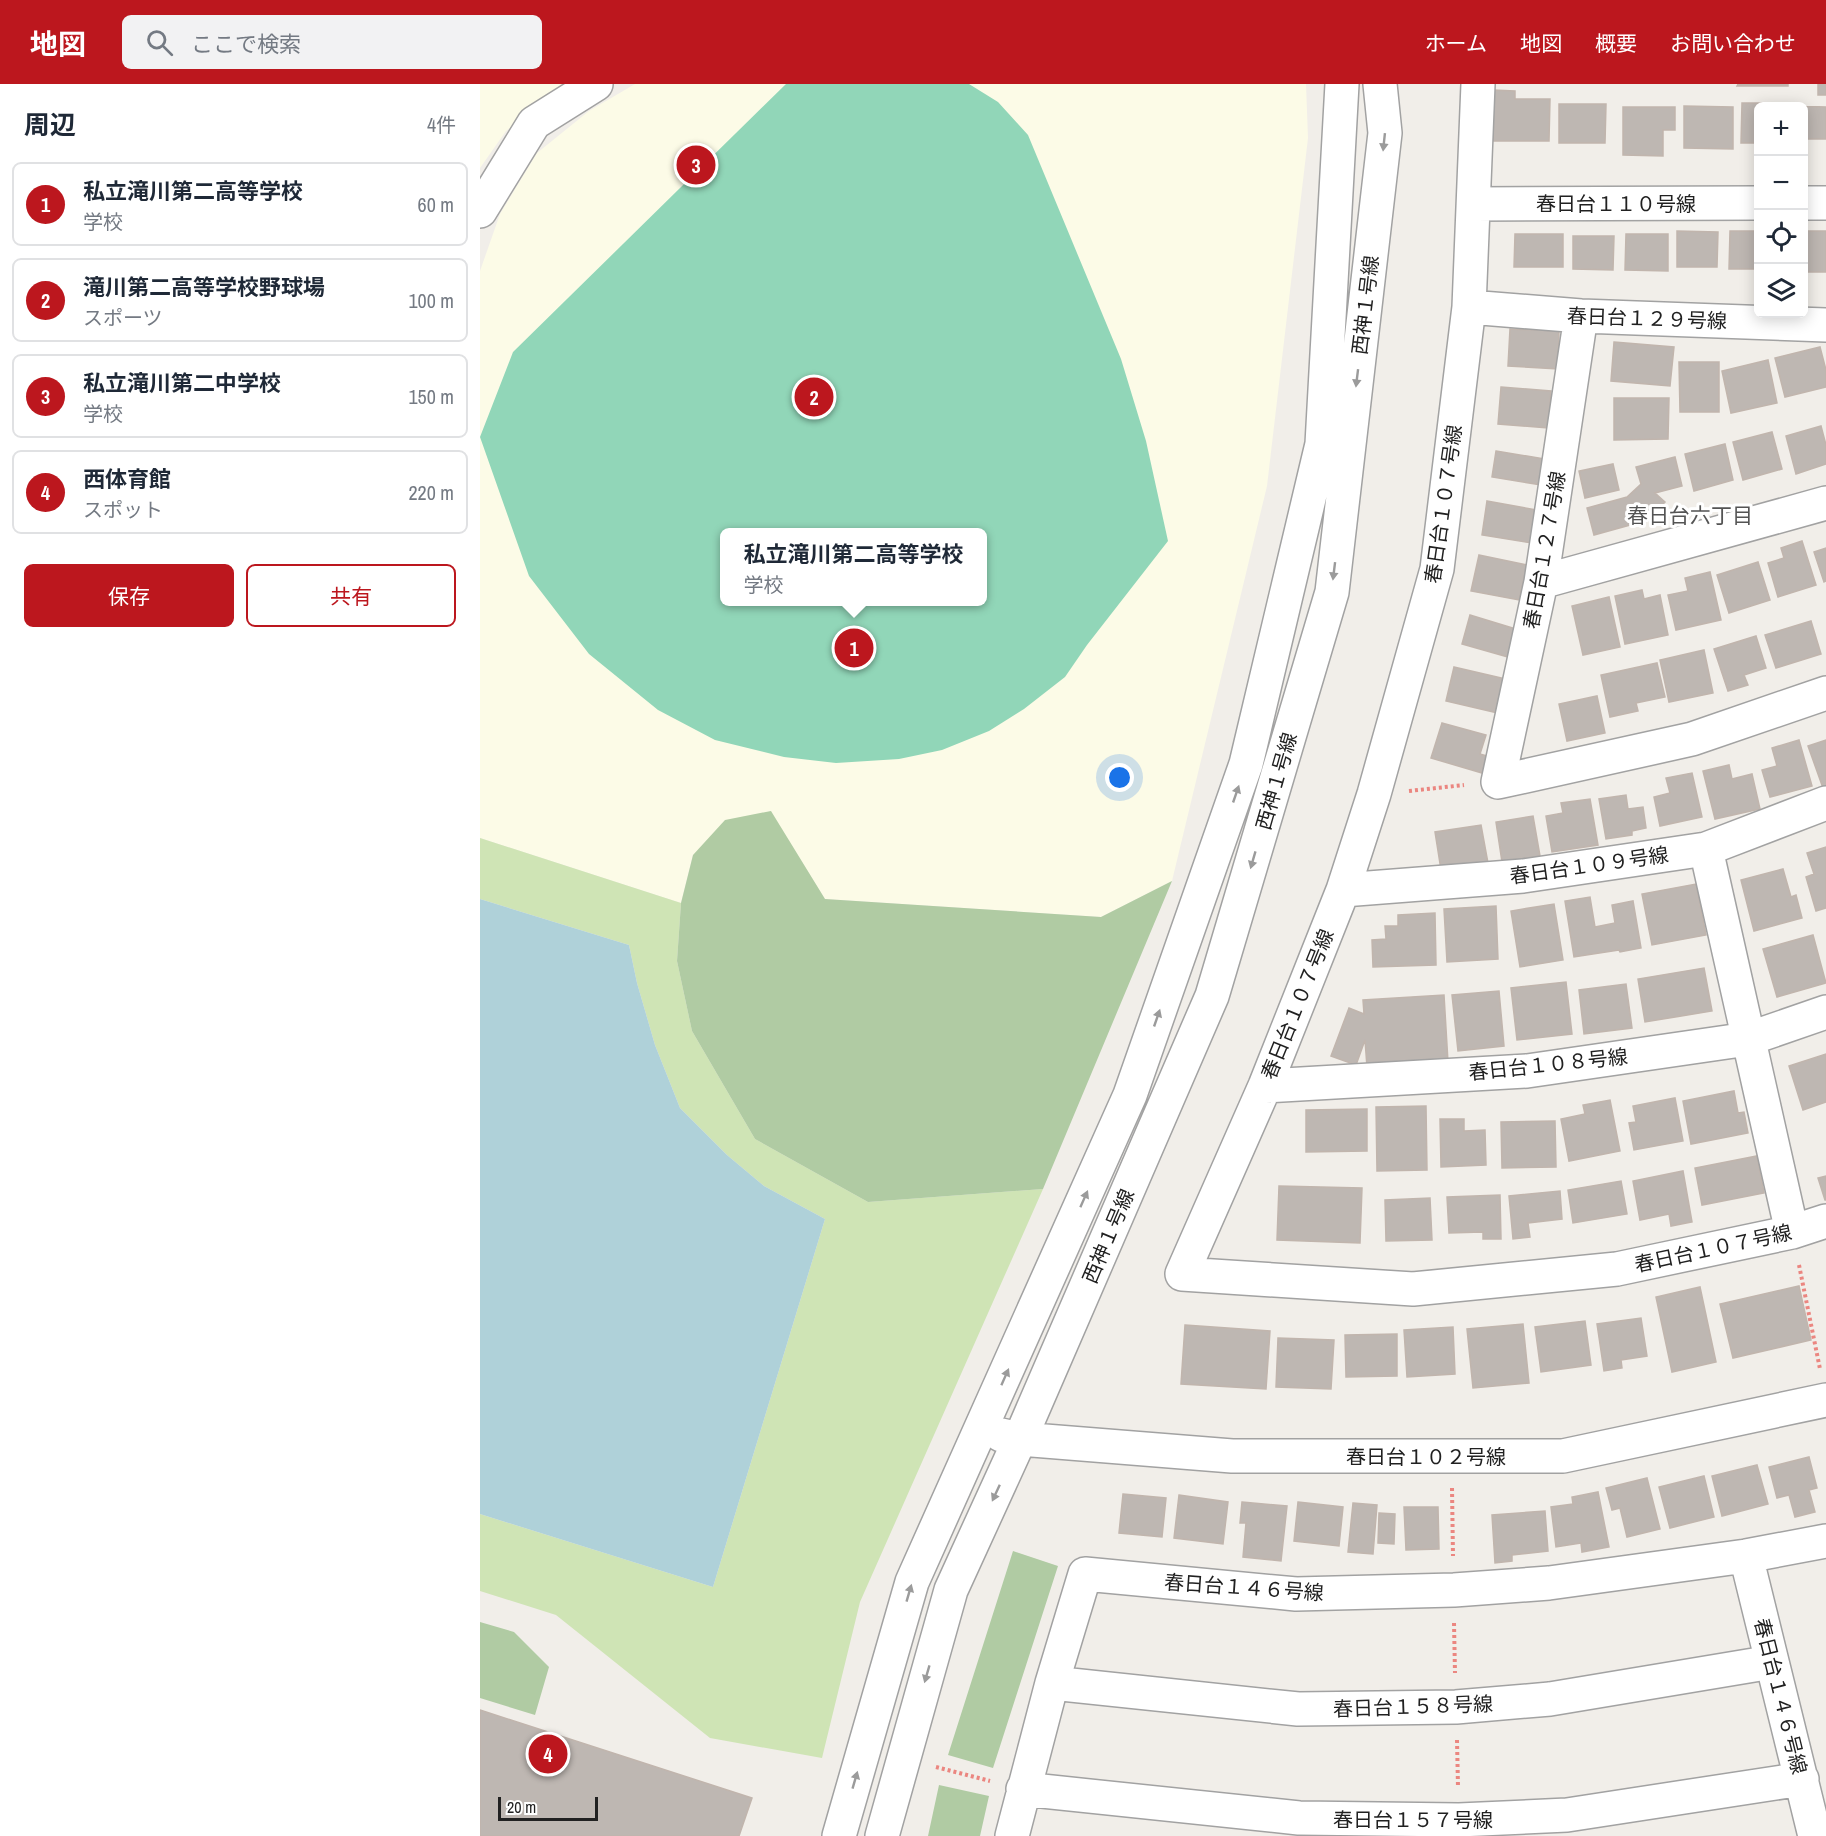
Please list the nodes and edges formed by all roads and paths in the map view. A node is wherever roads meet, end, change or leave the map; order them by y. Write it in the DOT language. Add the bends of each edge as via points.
graph roads {
  1 [pos="596,84"];
  2 [pos="1342,84"];
  3 [pos="1380,84"];
  4 [pos="1478,84"];
  5 [pos="1754,203"];
  6 [pos="1808,203"];
  7 [pos="1826,203"];
  8 [pos="1474,204"];
  9 [pos="480,211"];
  10 [pos="1469,307"];
  11 [pos="1581,316"];
  12 [pos="1826,325"];
  13 [pos="1826,503"];
  14 [pos="1541,582"];
  15 [pos="1826,693"];
  16 [pos="1498,782"];
  17 [pos="1374,794"];
  18 [pos="1826,803"];
  19 [pos="1706,849"];
  20 [pos="1343,890"];
  21 [pos="1826,1012"];
  22 [pos="1748,1038"];
  23 [pos="1264,1086"];
  24 [pos="1826,1221"];
  25 [pos="1792,1232"];
  26 [pos="1824,1386"];
  27 [pos="981,1430"];
  28 [pos="1020,1439"];
  29 [pos="1451,1456"];
  30 [pos="1826,1541"];
  31 [pos="1746,1556"];
  32 [pos="1454,1590"];
  33 [pos="1772,1662"];
  34 [pos="1052,1683"];
  35 [pos="1456,1707"];
  36 [pos="902,1759"];
  37 [pos="1802,1779"];
  38 [pos="1023,1789"];
  39 [pos="1460,1821"];
  40 [pos="1570,1826"];
  41 [pos="1298,1827"];
  42 [pos="838,1836"];
  43 [pos="882,1836"];
  44 [pos="1012,1836"];
  45 [pos="1815,1836"];
  1 -- 9 [label="street" via="534,123"];
  27 -- 2 [label="street, 西神１号線, one-way" via="1130,1095 1246,764 1322,444"];
  3 -- 28 [label="street, 西神１号線, one-way" via="1385,133 1332,592 1212,996"];
  4 -- 8 [label="street, 春日台１０７号線"];
  5 -- 8 [label="street, 春日台１１０号線"];
  6 -- 7 [label="street"];
  8 -- 10 [label="street, 春日台１０７号線"];
  10 -- 11 [label="street, 春日台１２９号線"];
  10 -- 17 [label="street, 春日台１０７号線" via="1437,569"];
  11 -- 12 [label="street, 春日台１２９号線"];
  11 -- 14 [label="street, 春日台１２７号線"];
  13 -- 14 [label="street"];
  14 -- 16 [label="street, 春日台１２７号線"];
  15 -- 16 [label="street" via="1692,740"];
  16 -- 17 [label="path"];
  17 -- 20 [label="street, 春日台１０７号線"];
  18 -- 19 [label="street, 春日台１０９号線"];
  19 -- 20 [label="street, 春日台１０９号線" via="1523,876"];
  19 -- 22 [label="street"];
  20 -- 23 [label="street, 春日台１０７号線"];
  21 -- 22 [label="street, 春日台１０８号線"];
  22 -- 23 [label="street, 春日台１０８号線" via="1527,1071"];
  22 -- 25 [label="street"];
  23 -- 25 [label="street, 春日台１０７号線" via="1182,1274 1413,1289 1617,1269"];
  24 -- 25 [label="street, 春日台１０７号線"];
  25 -- 26 [label="path"];
  26 -- 29 [label="street, 春日台１０２号線" via="1563,1456"];
  27 -- 28 [label="street, 春日台１０２号線"];
  42 -- 27 [label="street, 西神１号線, one-way" via="912,1582"];
  28 -- 29 [label="street, 春日台１０２号線" via="1232,1456"];
  28 -- 36 [label="street, 西神１号線, one-way" via="951,1590"];
  29 -- 32 [label="path"];
  30 -- 31 [label="street, 春日台１４６号線"];
  31 -- 32 [label="street, 春日台１４６号線" via="1550,1583"];
  31 -- 33 [label="street, 春日台１４６号線"];
  32 -- 34 [label="street, 春日台１４６号線" via="1296,1594 1085,1574"];
  32 -- 35 [label="path"];
  33 -- 35 [label="street, 春日台１５８号線" via="1550,1699"];
  33 -- 37 [label="street, 春日台１４６号線"];
  34 -- 35 [label="street, 春日台１５８号線" via="1298,1709"];
  34 -- 38 [label="street, 春日台１４６号線"];
  35 -- 39 [label="path"];
  36 -- 38 [label="path"];
  36 -- 43 [label="street, 西神１号線"];
  37 -- 40 [label="street, 春日台１５７号線"];
  37 -- 45 [label="street, 春日台１４６号線"];
  38 -- 41 [label="street, 春日台１５７号線"];
  38 -- 44 [label="street, 春日台１４６号線"];
  39 -- 40 [label="street, 春日台１５７号線"];
  39 -- 41 [label="street, 春日台１５７号線"];
}
